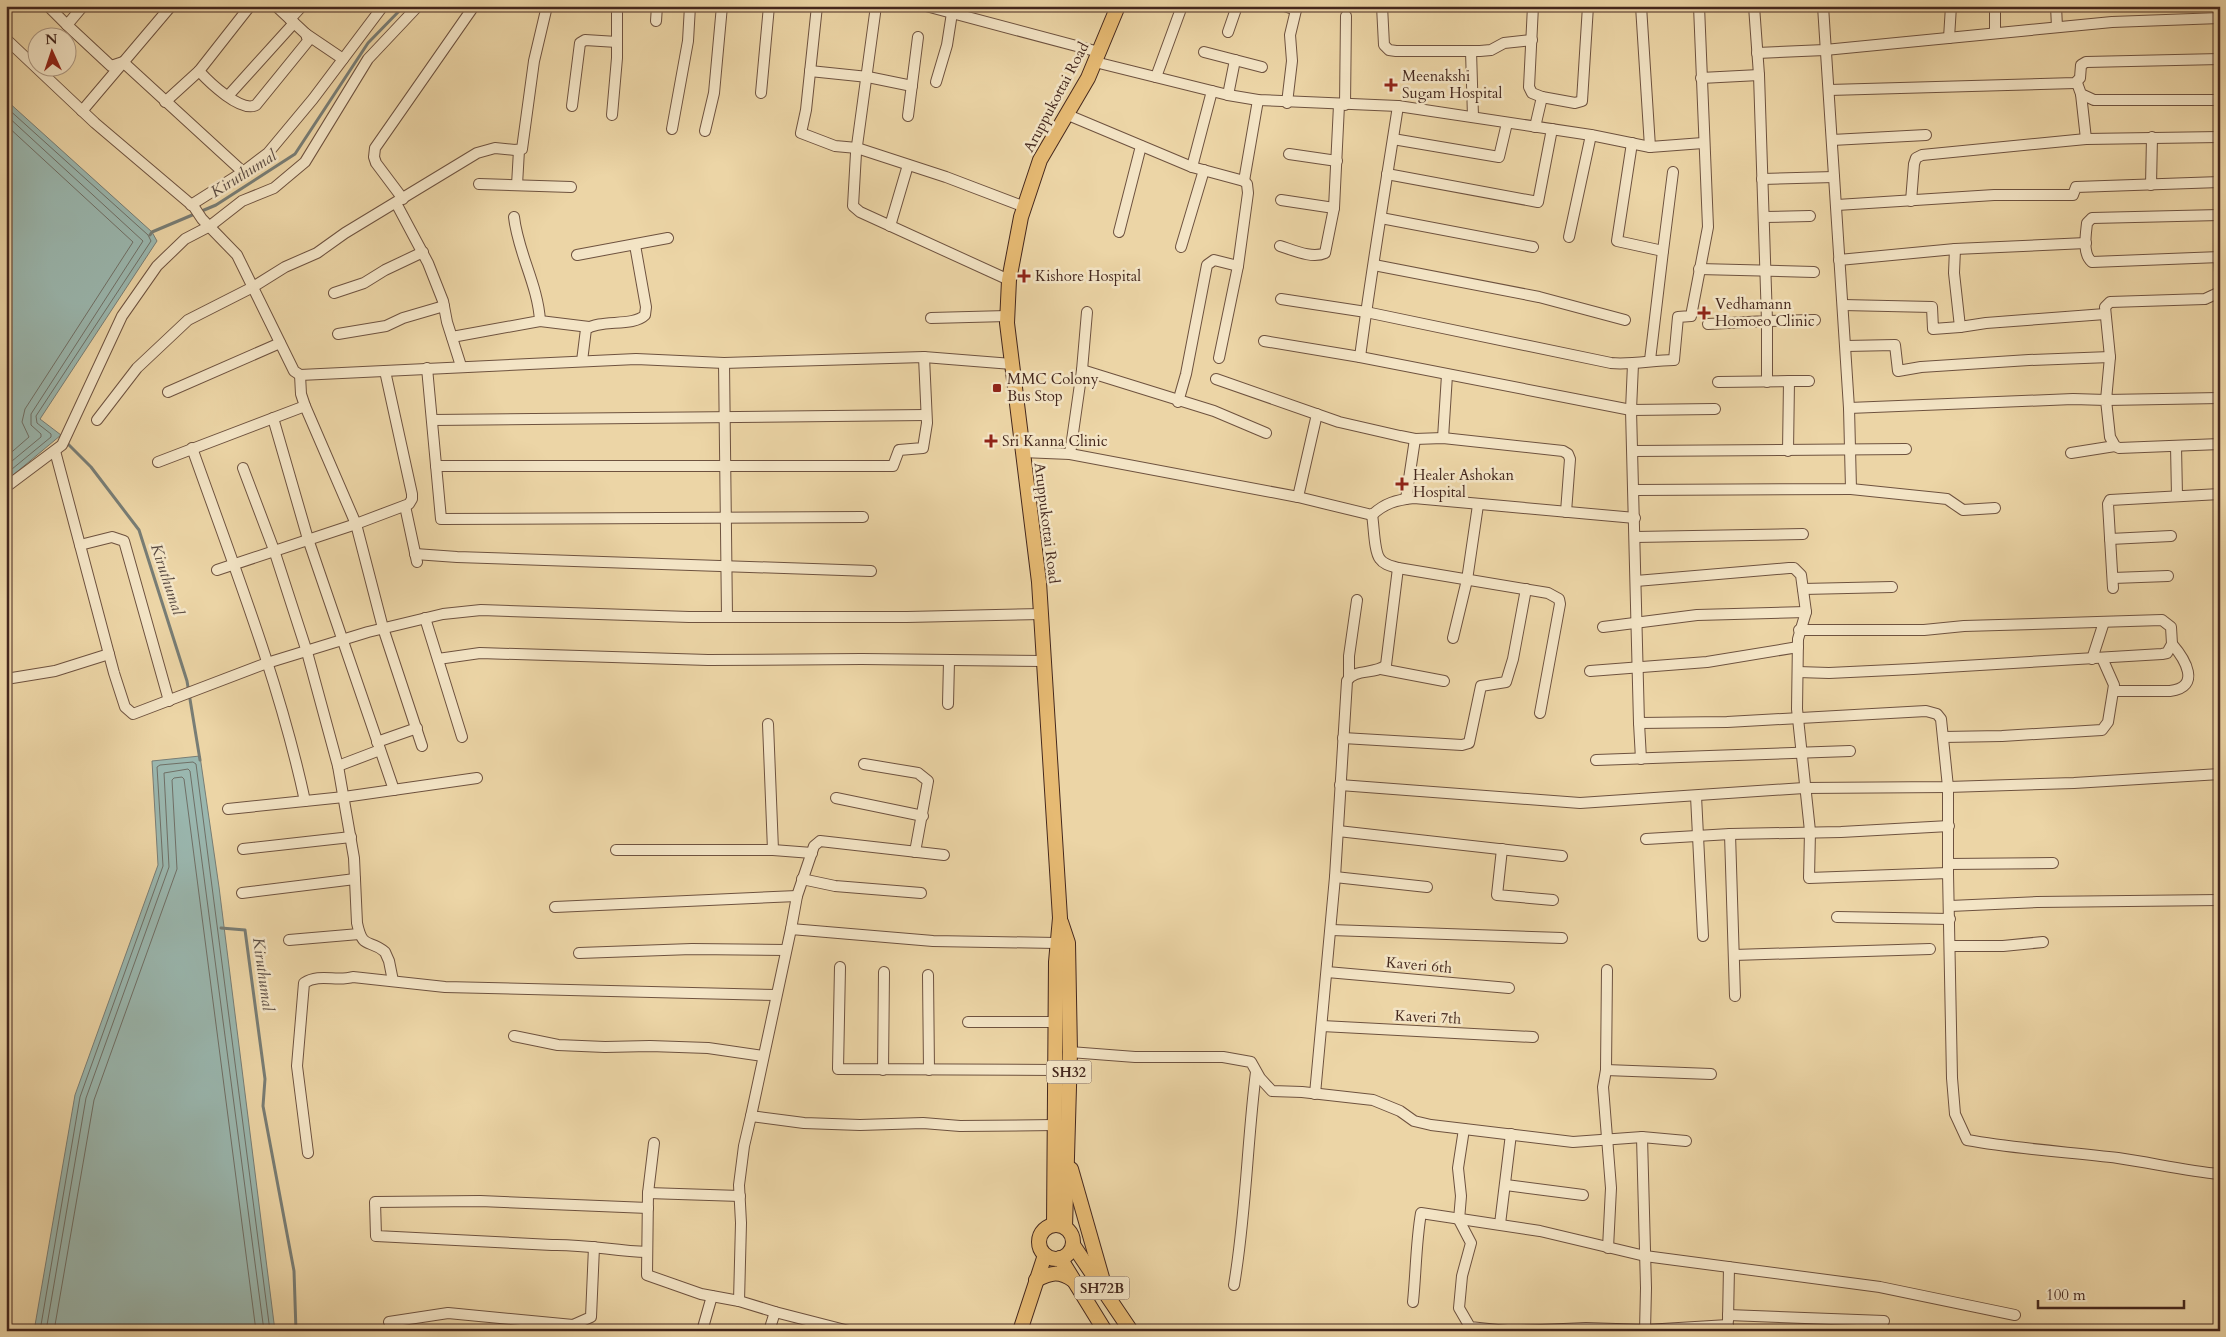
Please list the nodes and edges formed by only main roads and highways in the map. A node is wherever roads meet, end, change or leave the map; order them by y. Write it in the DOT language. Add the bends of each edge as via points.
graph roads {
  1 [pos="1118,6"];
  2 [pos="1060,918"];
  3 [pos="1067,1156"];
  4 [pos="1059,1226"];
  5 [pos="1073,1245"];
  6 [pos="1044,1255"];
  7 [pos="1060,1258"];
  8 [pos="1036,1280"];
  9 [pos="1074,1280"];
  10 [pos="1107,1295"];
  11 [pos="1020,1331"];
  12 [pos="1105,1331"];
  13 [pos="1131,1331"];
  1 -- 2 [label="main road, Aruppukottai Road / SH32" via="1068,115 1040,160 1022,217 1009,280 1012,364 1042,614"];
  2 -- 3 [label="main road, Aruppukottai Road / SH32" via="1068,943 1070,1052"];
  2 -- 4 [label="main road, Aruppukottai Road / SH32" via="1056,943 1055,1124"];
  3 -- 4 [label="main road, Aruppukottai Road / SH32"];
  3 -- 10 [label="main road"];
  4 -- 5 [label="main road, SH32" via="1072,1235"];
  4 -- 6 [label="main road" via="1041,1234 1039,1245"];
  5 -- 7 [label="main road" via="1069,1254"];
  5 -- 10 [label="main road, SH72B"];
  6 -- 7 [label="main road"];
  6 -- 8 [label="main road"];
  7 -- 9 [label="main road, SH72B"];
  8 -- 9 [label="main road" via="1058,1272"];
  8 -- 11 [label="main road"];
  9 -- 12 [label="main road, SH72B"];
  10 -- 13 [label="main road, SH72B"];
}
